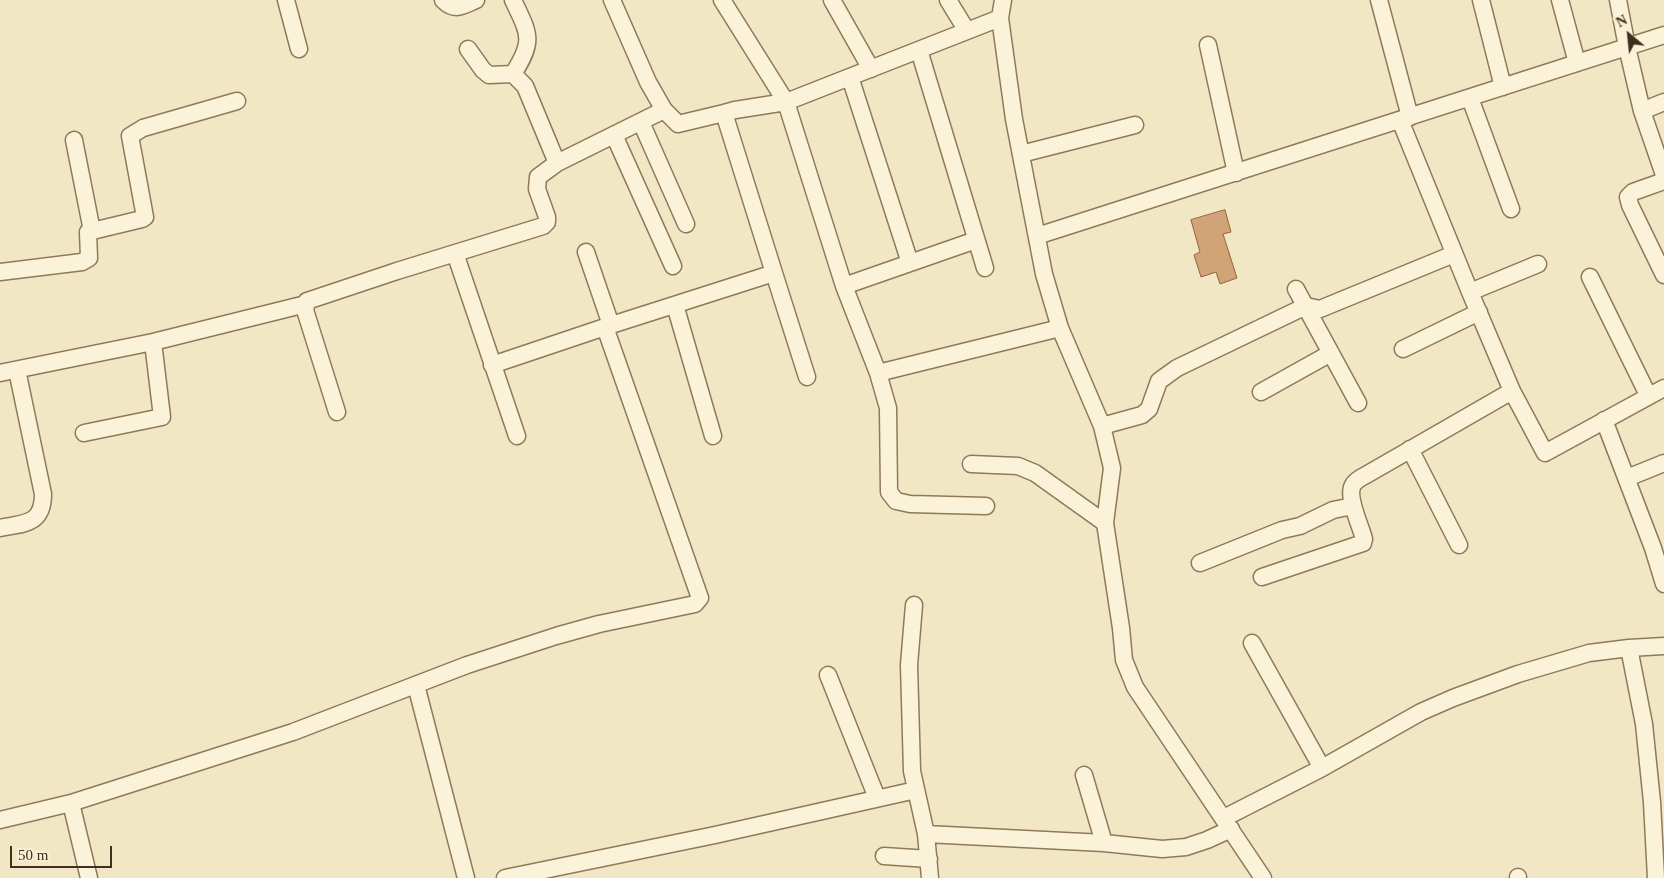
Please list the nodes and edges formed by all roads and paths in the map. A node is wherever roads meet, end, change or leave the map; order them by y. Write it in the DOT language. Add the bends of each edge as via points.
graph roads {
  1 [pos="286,0"];
  2 [pos="443,0"];
  3 [pos="476,0"];
  4 [pos="514,0"];
  5 [pos="612,0"];
  6 [pos="722,0"];
  7 [pos="832,0"];
  8 [pos="948,0"];
  9 [pos="1005,0"];
  10 [pos="1380,0"];
  11 [pos="1481,0"];
  12 [pos="1560,0"];
  13 [pos="1618,0"];
  14 [pos="1000,18"];
  15 [pos="967,31"];
  16 [pos="1664,35"];
  17 [pos="1208,45"];
  18 [pos="1626,47"];
  19 [pos="299,49"];
  20 [pos="468,49"];
  21 [pos="919,50"];
  22 [pos="1577,63"];
  23 [pos="871,69"];
  24 [pos="513,74"];
  25 [pos="850,77"];
  26 [pos="1503,87"];
  27 [pos="1470,98"];
  28 [pos="237,101"];
  29 [pos="786,102"];
  30 [pos="1664,102"];
  31 [pos="664,110"];
  32 [pos="1642,111"];
  33 [pos="724,113"];
  34 [pos="1405,118"];
  35 [pos="641,122"];
  36 [pos="1135,125"];
  37 [pos="614,135"];
  38 [pos="74,140"];
  39 [pos="1021,154"];
  40 [pos="557,163"];
  41 [pos="1236,172"];
  42 [pos="1664,175"];
  43 [pos="1664,181"];
  44 [pos="1510,209"];
  45 [pos="686,224"];
  46 [pos="92,231"];
  47 [pos="1037,236"];
  48 [pos="976,240"];
  49 [pos="586,252"];
  50 [pos="455,253"];
  51 [pos="1454,254"];
  52 [pos="910,263"];
  53 [pos="1538,264"];
  54 [pos="673,266"];
  55 [pos="985,268"];
  56 [pos="0,272"];
  57 [pos="774,273"];
  58 [pos="1664,275"];
  59 [pos="1590,277"];
  60 [pos="844,286"];
  61 [pos="1296,289"];
  62 [pos="1470,292"];
  63 [pos="306,304"];
  64 [pos="675,305"];
  65 [pos="1306,306"];
  66 [pos="1479,312"];
  67 [pos="608,326"];
  68 [pos="1060,328"];
  69 [pos="154,342"];
  70 [pos="1404,349"];
  71 [pos="1331,353"];
  72 [pos="492,365"];
  73 [pos="18,370"];
  74 [pos="0,373"];
  75 [pos="878,373"];
  76 [pos="807,377"];
  77 [pos="1664,388"];
  78 [pos="1512,391"];
  79 [pos="1261,392"];
  80 [pos="1648,395"];
  81 [pos="1358,403"];
  82 [pos="337,412"];
  83 [pos="1604,420"];
  84 [pos="1102,426"];
  85 [pos="84,433"];
  86 [pos="517,436"];
  87 [pos="713,436"];
  88 [pos="1410,449"];
  89 [pos="1664,463"];
  90 [pos="970,464"];
  91 [pos="1627,478"];
  92 [pos="986,506"];
  93 [pos="1353,506"];
  94 [pos="1105,523"];
  95 [pos="0,528"];
  96 [pos="1459,545"];
  97 [pos="1659,546"];
  98 [pos="1200,563"];
  99 [pos="1262,577"];
  100 [pos="1664,584"];
  101 [pos="914,605"];
  102 [pos="1252,643"];
  103 [pos="1664,646"];
  104 [pos="1628,648"];
  105 [pos="828,675"];
  106 [pos="416,685"];
  107 [pos="1322,768"];
  108 [pos="1084,776"];
  109 [pos="916,790"];
  110 [pos="877,798"];
  111 [pos="71,803"];
  112 [pos="0,820"];
  113 [pos="1228,824"];
  114 [pos="926,834"];
  115 [pos="1104,843"];
  116 [pos="884,856"];
  117 [pos="929,859"];
  118 [pos="89,878"];
  119 [pos="466,878"];
  120 [pos="505,878"];
  121 [pos="930,878"];
  122 [pos="1262,878"];
  123 [pos="1656,878"];
  1 -- 19 [label="street"];
  2 -- 3 [label="street" via="458,8"];
  4 -- 24 [label="street" via="527,30 528,42"];
  5 -- 31 [label="street"];
  6 -- 29 [label="street"];
  7 -- 23 [label="street"];
  8 -- 15 [label="street"];
  9 -- 14 [label="street"];
  10 -- 34 [label="street"];
  11 -- 26 [label="street"];
  12 -- 22 [label="street"];
  13 -- 18 [label="street"];
  14 -- 15 [label="street"];
  14 -- 39 [label="street"];
  15 -- 21 [label="street"];
  16 -- 18 [label="street"];
  17 -- 41 [label="street"];
  18 -- 22 [label="street"];
  18 -- 32 [label="street"];
  20 -- 24 [label="street" via="489,75"];
  21 -- 23 [label="street"];
  21 -- 48 [label="street"];
  22 -- 26 [label="street"];
  23 -- 25 [label="street"];
  24 -- 40 [label="street" via="525,86"];
  25 -- 29 [label="street"];
  25 -- 52 [label="street"];
  26 -- 27 [label="street"];
  27 -- 34 [label="street"];
  27 -- 44 [label="street"];
  28 -- 46 [label="street" via="134,132 129,139 145,217"];
  29 -- 33 [label="street"];
  29 -- 60 [label="street"];
  30 -- 32 [label="street"];
  31 -- 33 [label="street" via="678,124"];
  31 -- 35 [label="street"];
  32 -- 42 [label="street"];
  33 -- 57 [label="street"];
  34 -- 41 [label="street"];
  34 -- 51 [label="street"];
  35 -- 37 [label="street"];
  35 -- 45 [label="street"];
  36 -- 39 [label="street"];
  37 -- 40 [label="street"];
  37 -- 54 [label="street"];
  38 -- 46 [label="street"];
  39 -- 47 [label="street"];
  40 -- 50 [label="street" via="537,181 548,217 543,226"];
  41 -- 47 [label="street"];
  43 -- 58 [label="street" via="1632,192 1628,197"];
  46 -- 56 [label="street" via="88,232 89,258 86,260"];
  47 -- 68 [label="street"];
  48 -- 52 [label="street"];
  48 -- 55 [label="street"];
  49 -- 67 [label="street"];
  50 -- 63 [label="street" via="311,298"];
  50 -- 72 [label="street"];
  51 -- 62 [label="street"];
  51 -- 65 [label="street" via="1320,309"];
  52 -- 60 [label="street"];
  53 -- 62 [label="street"];
  57 -- 64 [label="street"];
  57 -- 76 [label="street"];
  59 -- 80 [label="street"];
  60 -- 75 [label="street"];
  61 -- 65 [label="street"];
  62 -- 66 [label="street"];
  63 -- 69 [label="street"];
  63 -- 82 [label="street" via="305,310"];
  64 -- 67 [label="street"];
  64 -- 87 [label="street"];
  65 -- 71 [label="street"];
  65 -- 84 [label="street" via="1177,368 1159,381 1149,409 1142,415"];
  66 -- 70 [label="street"];
  66 -- 78 [label="street"];
  67 -- 72 [label="street"];
  67 -- 106 [label="street" via="700,598 698,602 556,636"];
  68 -- 75 [label="street"];
  68 -- 84 [label="street"];
  69 -- 73 [label="street"];
  69 -- 85 [label="street" via="162,417"];
  71 -- 79 [label="street"];
  71 -- 81 [label="street"];
  72 -- 86 [label="street"];
  73 -- 74 [label="street"];
  73 -- 95 [label="street" via="44,501 37,518"];
  75 -- 92 [label="street" via="888,408 889,492 896,501"];
  77 -- 80 [label="street"];
  78 -- 83 [label="street" via="1545,453"];
  78 -- 88 [label="street"];
  80 -- 83 [label="street"];
  83 -- 91 [label="street"];
  84 -- 94 [label="street" via="1112,468"];
  88 -- 93 [label="street" via="1353,484"];
  88 -- 96 [label="street"];
  89 -- 91 [label="street"];
  90 -- 94 [label="street" via="1018,466 1035,473"];
  91 -- 97 [label="street"];
  93 -- 98 [label="street" via="1333,510 1300,526"];
  93 -- 99 [label="street" via="1364,539 1362,543"];
  94 -- 113 [label="street" via="1124,660 1135,687"];
  97 -- 100 [label="street"];
  101 -- 109 [label="street" via="909,665 912,771"];
  102 -- 107 [label="street"];
  103 -- 104 [label="street"];
  104 -- 107 [label="street" via="1556,661 1453,698 1421,712"];
  104 -- 123 [label="street" via="1644,724"];
  105 -- 110 [label="street"];
  106 -- 111 [label="street" via="293,732"];
  106 -- 119 [label="street"];
  107 -- 113 [label="street"];
  108 -- 115 [label="street"];
  109 -- 110 [label="street"];
  109 -- 114 [label="street"];
  110 -- 120 [label="street" via="715,836"];
  111 -- 112 [label="street"];
  111 -- 118 [label="street"];
  113 -- 115 [label="street" via="1207,840 1186,847 1162,849"];
  113 -- 122 [label="street"];
  114 -- 115 [label="street"];
  114 -- 117 [label="street"];
  116 -- 117 [label="street"];
  117 -- 121 [label="street"];
}
